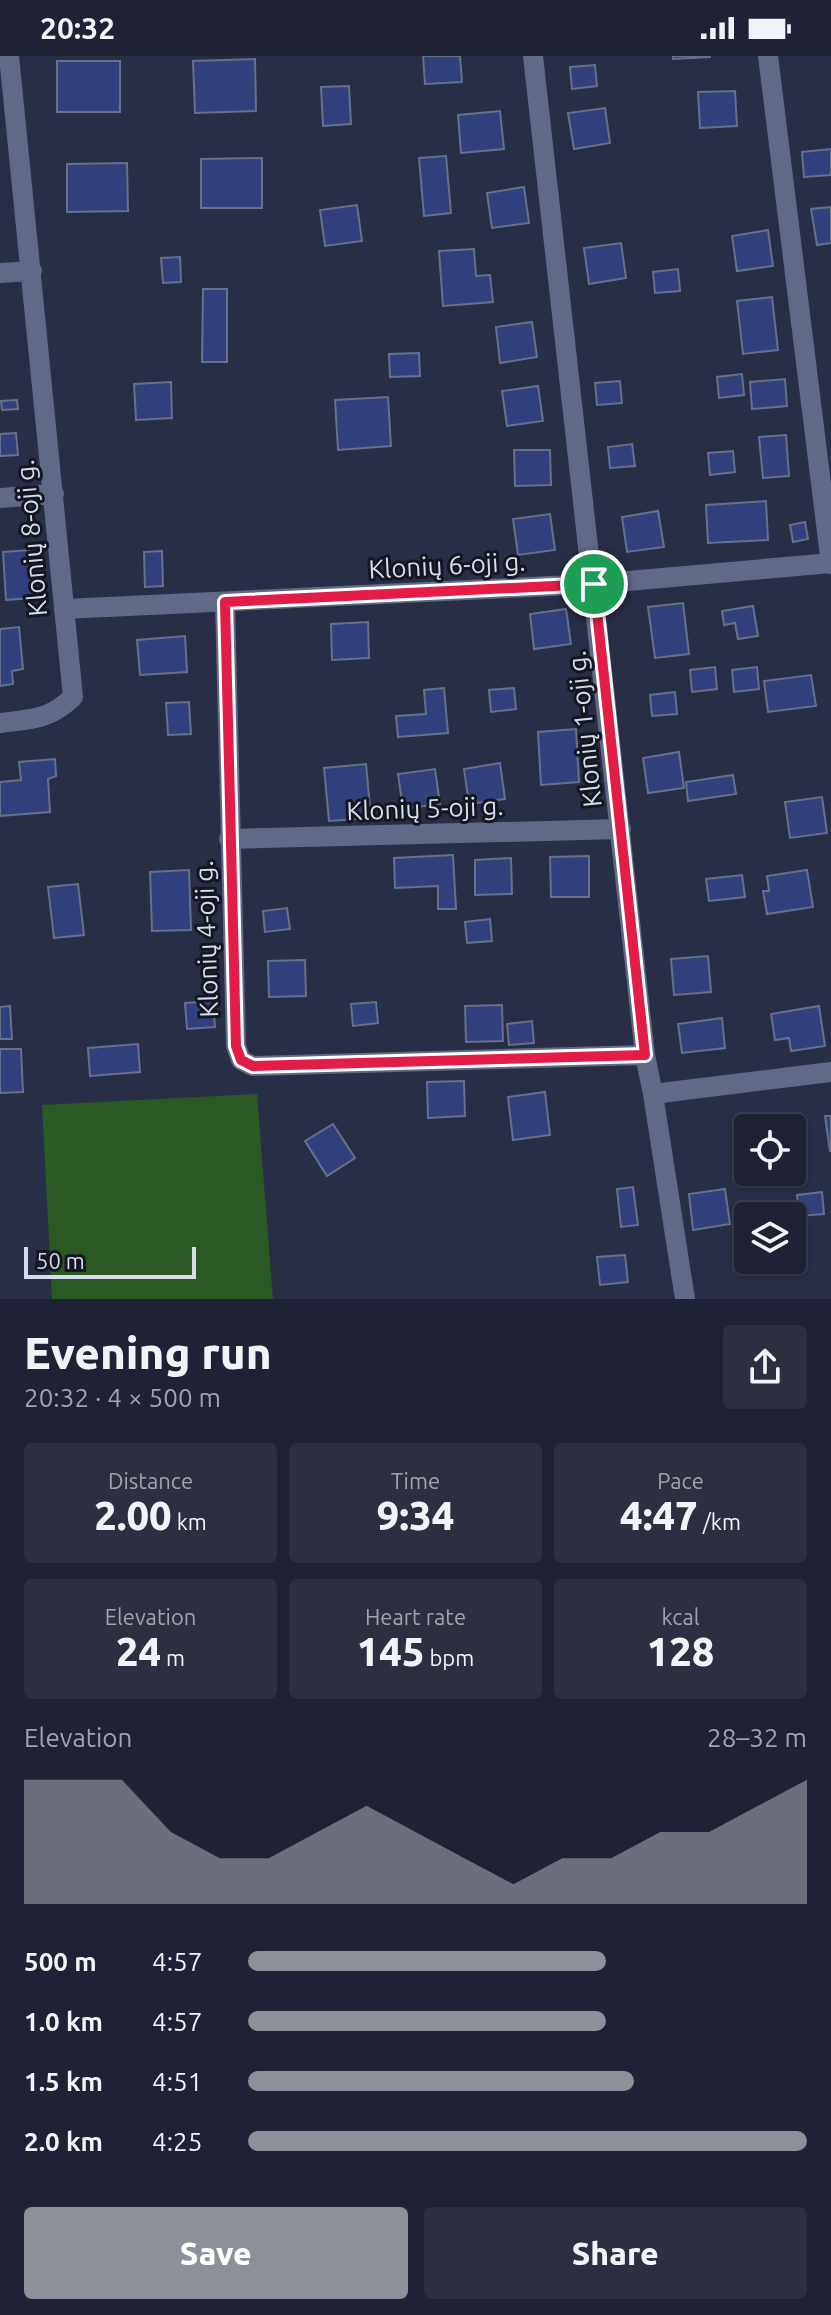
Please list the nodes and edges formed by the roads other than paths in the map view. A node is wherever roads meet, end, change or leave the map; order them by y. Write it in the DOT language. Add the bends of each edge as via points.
graph roads {
  1 [pos="9,56"];
  2 [pos="533,56"];
  3 [pos="768,56"];
  4 [pos="32,271"];
  5 [pos="0,273"];
  6 [pos="54,494"];
  7 [pos="0,498"];
  8 [pos="831,564"];
  9 [pos="594,584"];
  10 [pos="225,602"];
  11 [pos="64,609"];
  12 [pos="0,723"];
  13 [pos="621,829"];
  14 [pos="229,839"];
  15 [pos="645,1055"];
  16 [pos="831,1072"];
  17 [pos="653,1094"];
  18 [pos="685,1299"];
  1 -- 4 [label="street, Klonių 8-oji g."];
  2 -- 9 [label="street, Klonių 1-oji g."];
  3 -- 8 [label="street"];
  4 -- 5 [label="street"];
  4 -- 6 [label="street, Klonių 8-oji g."];
  6 -- 7 [label="street"];
  6 -- 11 [label="street, Klonių 8-oji g."];
  8 -- 9 [label="street, Klonių 6-oji g."];
  9 -- 10 [label="street, Klonių 6-oji g."];
  9 -- 13 [label="street, Klonių 1-oji g."];
  10 -- 11 [label="street, Klonių 6-oji g."];
  10 -- 14 [label="street, Klonių 4-oji g."];
  11 -- 12 [label="street, Klonių 8-oji g." via="73,697 57,712"];
  13 -- 14 [label="street, Klonių 5-oji g."];
  13 -- 15 [label="street, Klonių 1-oji g."];
  14 -- 15 [label="street, Klonių 4-oji g." via="236,1046 241,1060 253,1066"];
  15 -- 17 [label="street, Klonių 1-oji g."];
  16 -- 17 [label="street"];
  17 -- 18 [label="street, Klonių 1-oji g."];
}
